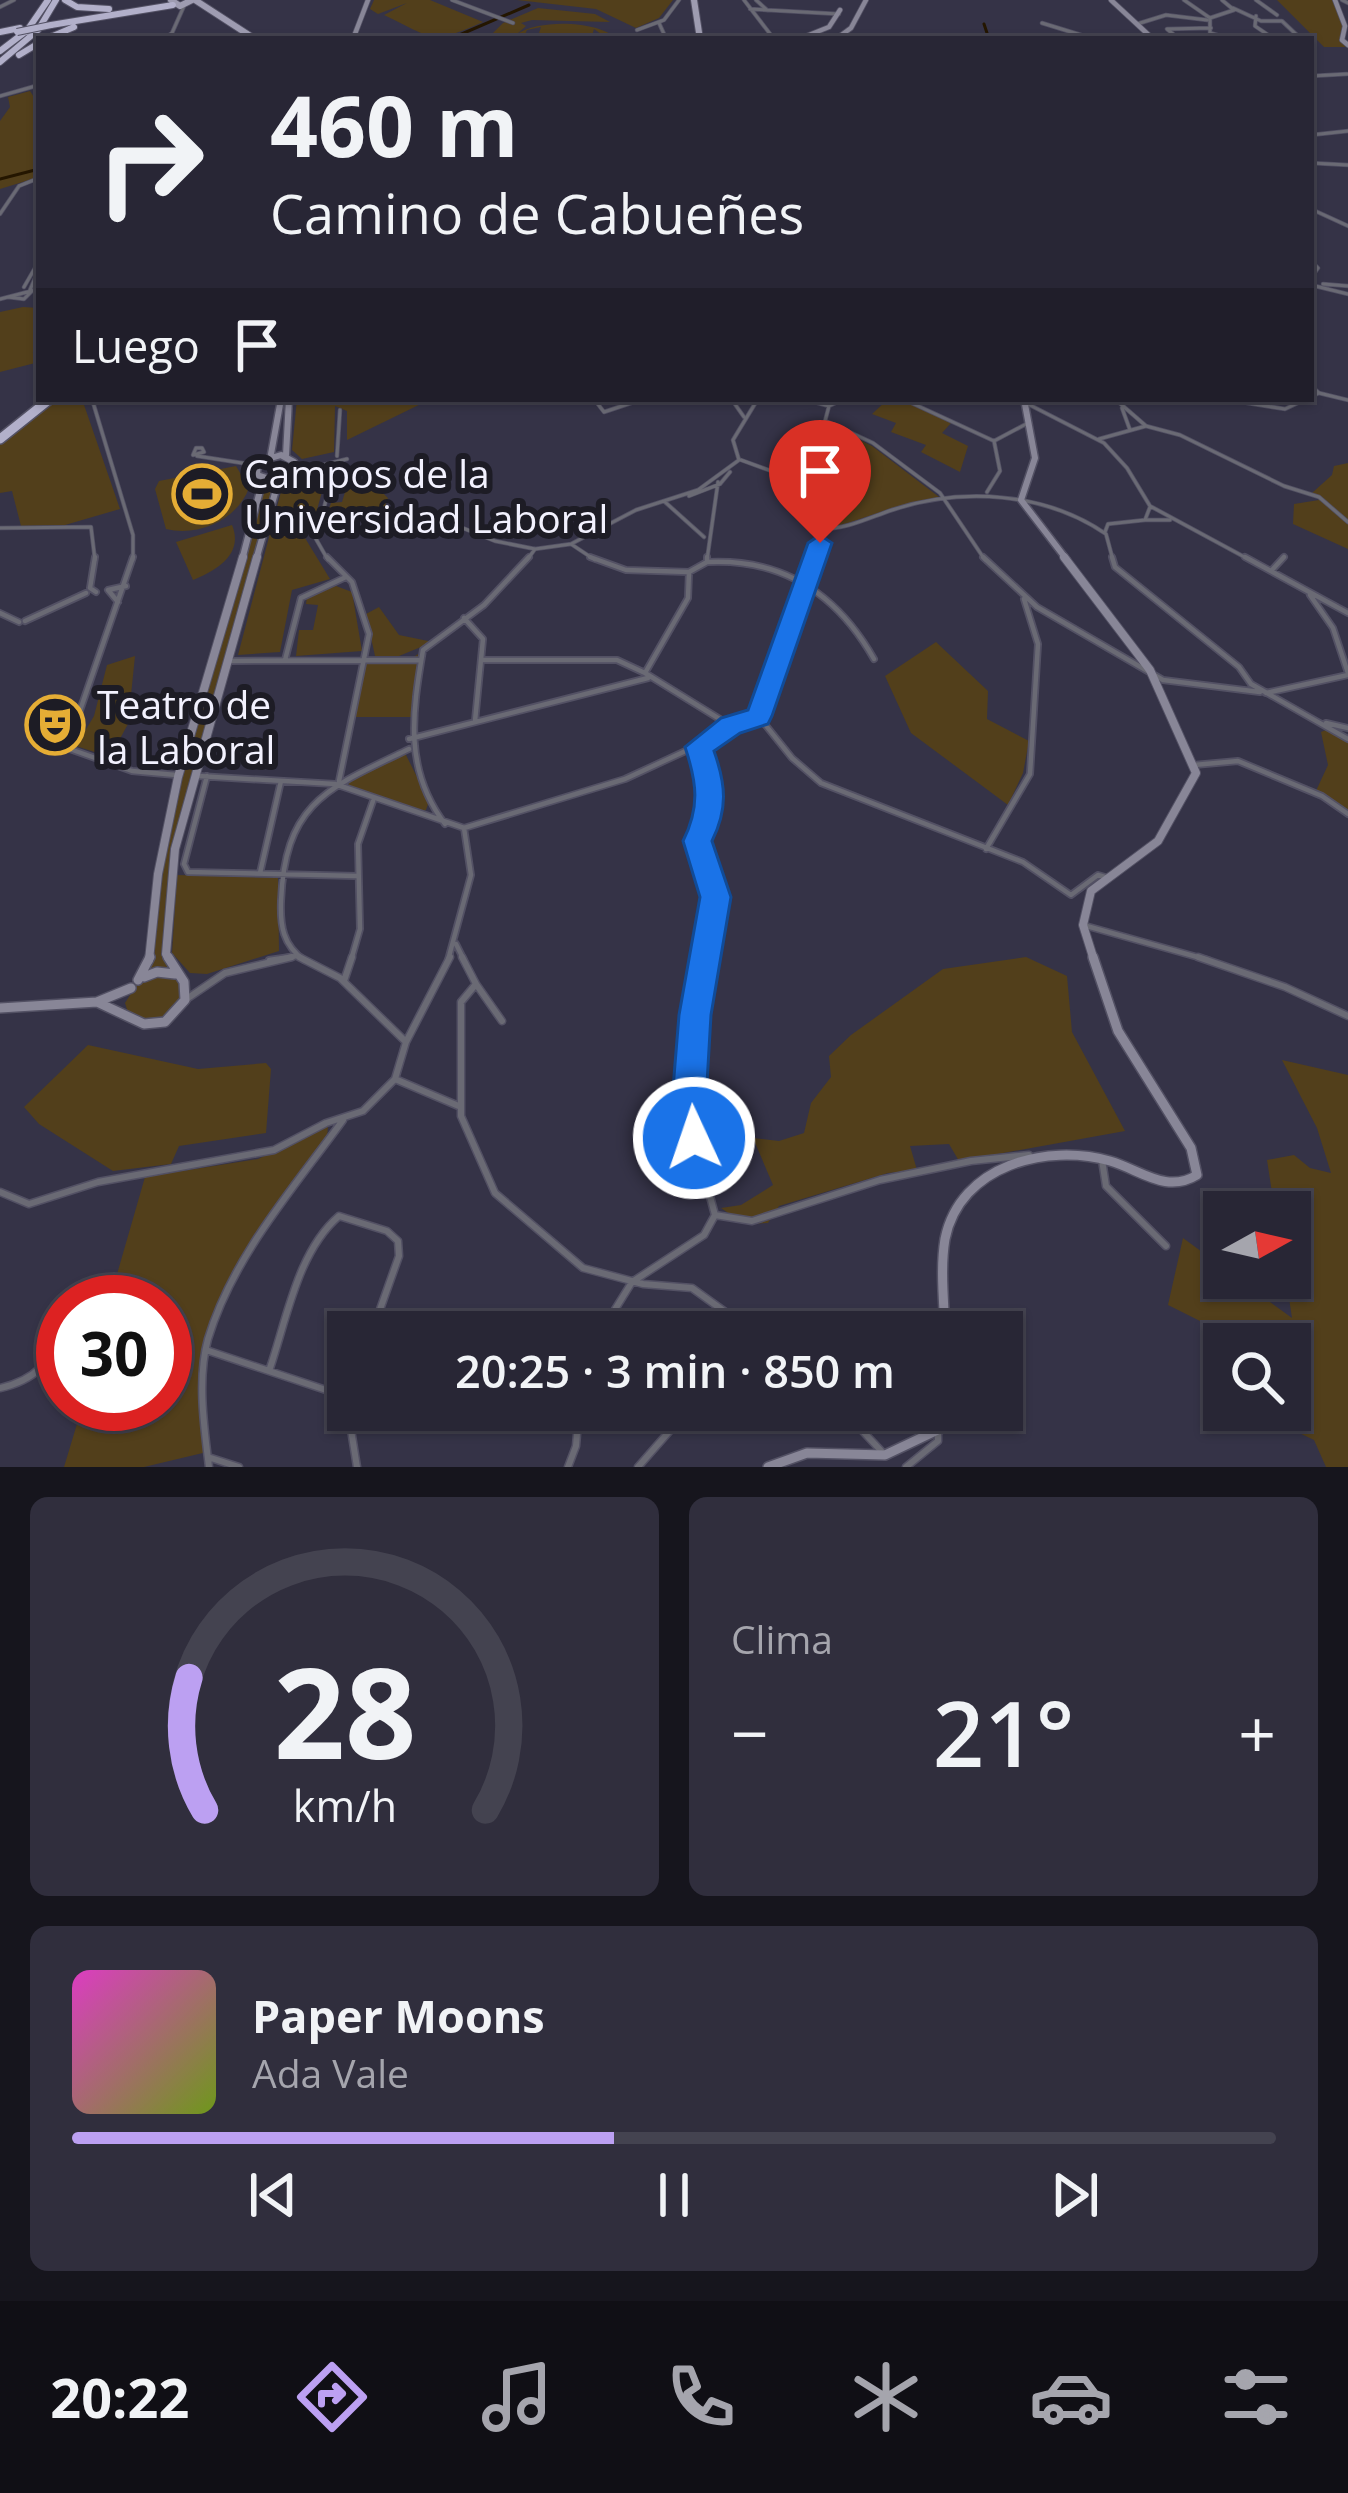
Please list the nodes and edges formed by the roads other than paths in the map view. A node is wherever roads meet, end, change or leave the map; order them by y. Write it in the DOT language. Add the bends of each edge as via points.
graph roads {
  1 [pos="14,0"];
  2 [pos="56,0"];
  3 [pos="368,0"];
  4 [pos="452,0"];
  5 [pos="679,0"];
  6 [pos="694,0"];
  7 [pos="744,0"];
  8 [pos="756,0"];
  9 [pos="866,0"];
  10 [pos="1111,0"];
  11 [pos="1184,0"];
  12 [pos="1222,0"];
  13 [pos="1256,0"];
  14 [pos="1342,1"];
  15 [pos="181,4"];
  16 [pos="147,6"];
  17 [pos="0,7"];
  18 [pos="766,10"];
  19 [pos="1233,10"];
  20 [pos="752,11"];
  21 [pos="840,12"];
  22 [pos="1277,15"];
  23 [pos="1208,19"];
  24 [pos="1255,19"];
  25 [pos="513,22"];
  26 [pos="1146,22"];
  27 [pos="659,23"];
  28 [pos="1042,23"];
  29 [pos="1137,24"];
  30 [pos="1167,29"];
  31 [pos="637,30"];
  32 [pos="21,31"];
  33 [pos="0,33"];
  34 [pos="1211,33"];
  35 [pos="664,34"];
  36 [pos="819,34"];
  37 [pos="58,36"];
  38 [pos="168,36"];
  39 [pos="247,36"];
  40 [pos="353,36"];
  41 [pos="699,36"];
  42 [pos="770,36"];
  43 [pos="811,36"];
  44 [pos="827,36"];
  45 [pos="838,36"];
  46 [pos="1084,36"];
  47 [pos="1150,36"];
  48 [pos="1175,36"];
  49 [pos="1271,36"];
  50 [pos="1298,36"];
  51 [pos="36,44"];
  52 [pos="1348,45"];
  53 [pos="0,58"];
  54 [pos="1347,74"];
  55 [pos="1314,76"];
  56 [pos="36,86"];
  57 [pos="0,96"];
  58 [pos="1348,131"];
  59 [pos="1314,135"];
  60 [pos="1314,163"];
  61 [pos="1348,165"];
  62 [pos="36,179"];
  63 [pos="1314,210"];
  64 [pos="0,214"];
  65 [pos="1348,226"];
  66 [pos="36,265"];
  67 [pos="1314,283"];
  68 [pos="1314,284"];
  69 [pos="1348,286"];
  70 [pos="34,290"];
  71 [pos="1348,294"];
  72 [pos="15,295"];
  73 [pos="0,299"];
  74 [pos="1314,389"];
  75 [pos="1319,393"];
  76 [pos="1314,397"];
  77 [pos="1348,400"];
  78 [pos="46,402"];
  79 [pos="93,402"];
  80 [pos="284,402"];
  81 [pos="285,402"];
  82 [pos="596,402"];
  83 [pos="634,402"];
  84 [pos="734,402"];
  85 [pos="752,402"];
  86 [pos="815,402"];
  87 [pos="835,402"];
  88 [pos="910,402"];
  89 [pos="1024,402"];
  90 [pos="1027,402"];
  91 [pos="1117,402"];
  92 [pos="1239,402"];
  93 [pos="1308,402"];
  94 [pos="830,406"];
  95 [pos="1122,408"];
  96 [pos="340,410"];
  97 [pos="744,417"];
  98 [pos="828,422"];
  99 [pos="1028,423"];
  100 [pos="1146,426"];
  101 [pos="1130,430"];
  102 [pos="0,439"];
  103 [pos="1099,439"];
  104 [pos="994,441"];
  105 [pos="270,456"];
  106 [pos="218,458"];
  107 [pos="290,458"];
  108 [pos="740,460"];
  109 [pos="332,463"];
  110 [pos="306,464"];
  111 [pos="255,465"];
  112 [pos="290,472"];
  113 [pos="811,474"];
  114 [pos="262,479"];
  115 [pos="279,479"];
  116 [pos="718,482"];
  117 [pos="992,488"];
  118 [pos="982,495"];
  119 [pos="1003,496"];
  120 [pos="1022,500"];
  121 [pos="949,501"];
  122 [pos="665,502"];
  123 [pos="1150,506"];
  124 [pos="323,513"];
  125 [pos="1145,520"];
  126 [pos="1175,520"];
  127 [pos="1348,522"];
  128 [pos="1108,524"];
  129 [pos="1096,526"];
  130 [pos="0,528"];
  131 [pos="821,529"];
  132 [pos="1105,532"];
  133 [pos="704,537"];
  134 [pos="571,544"];
  135 [pos="535,550"];
  136 [pos="1284,556"];
  137 [pos="707,562"];
  138 [pos="1272,570"];
  139 [pos="689,572"];
  140 [pos="346,578"];
  141 [pos="807,582"];
  142 [pos="126,586"];
  143 [pos="1306,590"];
  144 [pos="96,592"];
  145 [pos="86,593"];
  146 [pos="1024,598"];
  147 [pos="117,600"];
  148 [pos="1348,613"];
  149 [pos="0,614"];
  150 [pos="464,618"];
  151 [pos="1348,632"];
  152 [pos="1337,637"];
  153 [pos="423,650"];
  154 [pos="874,659"];
  155 [pos="285,660"];
  156 [pos="365,660"];
  157 [pos="400,660"];
  158 [pos="421,660"];
  159 [pos="482,660"];
  160 [pos="225,661"];
  161 [pos="645,673"];
  162 [pos="1348,674"];
  163 [pos="1155,676"];
  164 [pos="653,679"];
  165 [pos="1248,686"];
  166 [pos="1263,693"];
  167 [pos="759,716"];
  168 [pos="475,721"];
  169 [pos="731,726"];
  170 [pos="1348,733"];
  171 [pos="410,738"];
  172 [pos="699,747"];
  173 [pos="400,753"];
  174 [pos="410,753"];
  175 [pos="1194,765"];
  176 [pos="344,766"];
  177 [pos="355,774"];
  178 [pos="179,775"];
  179 [pos="193,776"];
  180 [pos="207,776"];
  181 [pos="281,781"];
  182 [pos="337,782"];
  183 [pos="346,791"];
  184 [pos="373,801"];
  185 [pos="429,801"];
  186 [pos="414,814"];
  187 [pos="1348,814"];
  188 [pos="445,824"];
  189 [pos="464,828"];
  190 [pos="986,849"];
  191 [pos="260,873"];
  192 [pos="281,875"];
  193 [pos="357,876"];
  194 [pos="1105,877"];
  195 [pos="1083,925"];
  196 [pos="456,944"];
  197 [pos="297,956"];
  198 [pos="181,978"];
  199 [pos="211,978"];
  200 [pos="344,981"];
  201 [pos="134,984"];
  202 [pos="476,984"];
  203 [pos="185,1000"];
  204 [pos="98,1003"];
  205 [pos="0,1008"];
  206 [pos="1348,1016"];
  207 [pos="130,1019"];
  208 [pos="502,1021"];
  209 [pos="406,1042"];
  210 [pos="395,1079"];
  211 [pos="461,1107"];
  212 [pos="343,1120"];
  213 [pos="1034,1156"];
  214 [pos="1102,1160"];
  215 [pos="0,1192"];
  216 [pos="715,1215"];
  217 [pos="1166,1246"];
  218 [pos="632,1282"];
  219 [pos="379,1311"];
  220 [pos="614,1311"];
  221 [pos="724,1311"];
  222 [pos="945,1311"];
  223 [pos="206,1350"];
  224 [pos="270,1368"];
  225 [pos="36,1373"];
  226 [pos="0,1388"];
  227 [pos="327,1390"];
  228 [pos="351,1431"];
  229 [pos="577,1431"];
  230 [pos="670,1431"];
  231 [pos="864,1431"];
  232 [pos="938,1431"];
  233 [pos="885,1455"];
  234 [pos="210,1463"];
  235 [pos="239,1467"];
  236 [pos="357,1467"];
  237 [pos="568,1467"];
  238 [pos="638,1467"];
  239 [pos="767,1467"];
  240 [pos="906,1467"];
  1 -- 17 [label="street"];
  2 -- 16 [label="highway" via="89,9"];
  2 -- 32 [label="highway"];
  2 -- 53 [label="highway" via="42,26"];
  3 -- 40 [label="street"];
  4 -- 25 [label="street"];
  5 -- 27 [label="street"];
  6 -- 41 [label="main road"];
  7 -- 20 [label="street"];
  8 -- 18 [label="street"];
  9 -- 45 [label="street"];
  10 -- 29 [label="street"];
  11 -- 23 [label="street"];
  12 -- 19 [label="street"];
  13 -- 22 [label="street"];
  14 -- 52 [label="street"];
  15 -- 16 [label="highway"];
  15 -- 38 [label="street"];
  15 -- 39 [label="main road"];
  16 -- 32 [label="highway, bridge"];
  16 -- 37 [label="highway"];
  18 -- 20 [label="street"];
  18 -- 21 [label="street"];
  19 -- 23 [label="street"];
  19 -- 24 [label="street"];
  20 -- 42 [label="street"];
  21 -- 36 [label="street"];
  23 -- 26 [label="street"];
  23 -- 34 [label="street"];
  24 -- 49 [label="street"];
  24 -- 50 [label="street" via="1282,21"];
  26 -- 29 [label="street"];
  26 -- 30 [label="street"];
  27 -- 31 [label="street"];
  27 -- 35 [label="street"];
  28 -- 46 [label="street"];
  29 -- 47 [label="street"];
  30 -- 34 [label="street"];
  30 -- 48 [label="street"];
  32 -- 33 [label="highway"];
  32 -- 53 [label="highway"];
  36 -- 43 [label="street"];
  36 -- 44 [label="street"];
  51 -- 53 [label="highway"];
  54 -- 55 [label="street"];
  56 -- 57 [label="street"];
  58 -- 59 [label="street"];
  60 -- 61 [label="street"];
  62 -- 64 [label="street" via="19,186"];
  63 -- 65 [label="street"];
  66 -- 72 [label="street"];
  67 -- 69 [label="street"];
  68 -- 71 [label="street"];
  70 -- 72 [label="street" via="28,298"];
  72 -- 73 [label="street"];
  74 -- 75 [label="street"];
  75 -- 76 [label="street"];
  75 -- 77 [label="street"];
  78 -- 102 [label="highway"];
  79 -- 142 [label="street" via="133,535"];
  80 -- 105 [label="street"];
  81 -- 107 [label="street"];
  82 -- 83 [label="street" via="604,412"];
  84 -- 97 [label="street"];
  85 -- 97 [label="street"];
  86 -- 94 [label="street"];
  87 -- 94 [label="street"];
  88 -- 104 [label="street"];
  89 -- 99 [label="street"];
  90 -- 103 [label="street"];
  91 -- 95 [label="street"];
  92 -- 93 [label="street" via="1286,410"];
  94 -- 98 [label="street"];
  95 -- 100 [label="street"];
  95 -- 101 [label="street"];
  96 -- 109 [label="street" via="342,458"];
  97 -- 108 [label="street" via="733,440"];
  98 -- 113 [label="street"];
  98 -- 121 [label="street" via="873,443"];
  99 -- 104 [label="street"];
  99 -- 120 [label="street" via="1035,458"];
  100 -- 101 [label="street"];
  100 -- 127 [label="street" via="1319,497"];
  101 -- 103 [label="street"];
  103 -- 123 [label="street"];
  104 -- 117 [label="street" via="1000,466"];
  105 -- 107 [label="street"];
  105 -- 111 [label="street"];
  106 -- 106 [label="street" via="197,456 204,452"];
  106 -- 111 [label="street"];
  107 -- 110 [label="street"];
  107 -- 112 [label="street"];
  108 -- 113 [label="street"];
  108 -- 116 [label="street"];
  109 -- 110 [label="street"];
  109 -- 124 [label="street"];
  110 -- 112 [label="street"];
  111 -- 114 [label="street"];
  112 -- 115 [label="street"];
  113 -- 131 [label="street" via="823,500"];
  114 -- 115 [label="street"];
  114 -- 178 [label="street"];
  115 -- 160 [label="street"];
  116 -- 122 [label="street"];
  116 -- 133 [label="street"];
  117 -- 118 [label="street"];
  117 -- 119 [label="street"];
  118 -- 119 [label="street"];
  118 -- 121 [label="street"];
  119 -- 120 [label="street"];
  120 -- 129 [label="street"];
  120 -- 163 [label="street"];
  121 -- 131 [label="street"];
  121 -- 146 [label="street" via="990,567"];
  122 -- 133 [label="street"];
  122 -- 134 [label="street"];
  123 -- 125 [label="street"];
  123 -- 126 [label="street"];
  124 -- 135 [label="street" via="438,518"];
  124 -- 140 [label="street" via="316,538"];
  125 -- 126 [label="street"];
  125 -- 128 [label="street"];
  126 -- 138 [label="street"];
  128 -- 129 [label="street"];
  128 -- 132 [label="street"];
  129 -- 132 [label="street"];
  130 -- 144 [label="street" via="91,527"];
  131 -- 141 [label="street"];
  132 -- 165 [label="street" via="1115,567 1239,667"];
  133 -- 137 [label="street"];
  134 -- 135 [label="street"];
  134 -- 139 [label="street" via="608,566"];
  135 -- 150 [label="street"];
  136 -- 138 [label="street"];
  137 -- 139 [label="street"];
  137 -- 141 [label="street" via="765,563"];
  138 -- 143 [label="street"];
  139 -- 161 [label="street" via="688,598"];
  140 -- 155 [label="street" via="301,598"];
  140 -- 156 [label="street" via="369,634"];
  141 -- 154 [label="street" via="842,607"];
  141 -- 167 [label="street"];
  142 -- 147 [label="street"];
  142 -- 147 [label="street" via="108,590"];
  143 -- 148 [label="street"];
  143 -- 152 [label="street"];
  145 -- 149 [label="street" via="51,602 22,622"];
  146 -- 163 [label="street"];
  146 -- 190 [label="street" via="1038,644 1030,774"];
  147 -- 178 [label="street" via="67,748 132,771"];
  150 -- 153 [label="street"];
  150 -- 159 [label="street" via="481,632"];
  151 -- 152 [label="street"];
  152 -- 162 [label="street"];
  153 -- 157 [label="street"];
  153 -- 158 [label="street"];
  155 -- 156 [label="street"];
  155 -- 160 [label="street"];
  156 -- 157 [label="street"];
  156 -- 176 [label="street"];
  157 -- 158 [label="street"];
  158 -- 171 [label="street"];
  159 -- 161 [label="street" via="617,659"];
  159 -- 168 [label="street"];
  160 -- 179 [label="street"];
  161 -- 164 [label="street"];
  162 -- 166 [label="street"];
  163 -- 165 [label="street"];
  163 -- 175 [label="street"];
  164 -- 168 [label="street"];
  164 -- 169 [label="street"];
  165 -- 166 [label="street"];
  166 -- 170 [label="street"];
  167 -- 169 [label="street"];
  167 -- 190 [label="street" via="821,783"];
  168 -- 171 [label="street"];
  169 -- 172 [label="street"];
  171 -- 173 [label="street"];
  171 -- 174 [label="street"];
  172 -- 189 [label="street" via="625,779"];
  172 -- 216 [label="street" via="710,817 698,841 716,897 689,1101"];
  173 -- 174 [label="street"];
  173 -- 177 [label="street"];
  174 -- 185 [label="street"];
  175 -- 187 [label="street" via="1238,761"];
  175 -- 194 [label="street" via="1159,841"];
  176 -- 177 [label="street"];
  176 -- 182 [label="street"];
  177 -- 182 [label="street"];
  177 -- 183 [label="street"];
  178 -- 201 [label="street" via="156,881 151,962"];
  179 -- 180 [label="street"];
  179 -- 198 [label="street" via="167,912 166,954"];
  180 -- 181 [label="street"];
  180 -- 191 [label="street" via="184,869"];
  181 -- 182 [label="street"];
  181 -- 191 [label="street"];
  182 -- 183 [label="street"];
  182 -- 192 [label="street" via="292,824"];
  183 -- 184 [label="street"];
  184 -- 186 [label="street"];
  184 -- 193 [label="street" via="359,836"];
  185 -- 186 [label="street"];
  185 -- 188 [label="street"];
  186 -- 188 [label="street"];
  188 -- 189 [label="street"];
  189 -- 196 [label="street" via="471,875"];
  190 -- 194 [label="street" via="1032,866 1071,895"];
  191 -- 192 [label="street"];
  192 -- 193 [label="street"];
  192 -- 197 [label="street" via="281,932"];
  193 -- 200 [label="street" via="360,929"];
  194 -- 195 [label="street" via="1091,892"];
  195 -- 206 [label="street"];
  195 -- 214 [label="street" via="1118,1031 1191,1148 1197,1175 1173,1184"];
  196 -- 202 [label="street"];
  196 -- 209 [label="street"];
  197 -- 199 [label="street"];
  197 -- 200 [label="street"];
  198 -- 199 [label="street"];
  198 -- 201 [label="street" via="167,971"];
  198 -- 203 [label="street"];
  199 -- 203 [label="street"];
  200 -- 209 [label="street"];
  201 -- 204 [label="street"];
  201 -- 207 [label="street" via="124,1009"];
  202 -- 208 [label="street"];
  202 -- 211 [label="street" via="460,1002"];
  203 -- 207 [label="street" via="158,1024"];
  204 -- 205 [label="street"];
  204 -- 207 [label="street"];
  209 -- 210 [label="street"];
  210 -- 211 [label="street"];
  210 -- 212 [label="street"];
  211 -- 218 [label="street" via="495,1193 509,1208 583,1268"];
  212 -- 215 [label="street" via="257,1155 98,1182 36,1203"];
  212 -- 223 [label="street" via="240,1262"];
  213 -- 214 [label="street"];
  213 -- 216 [label="street" via="880,1180 752,1221"];
  213 -- 222 [label="street" via="974,1186 948,1220"];
  214 -- 217 [label="street" via="1106,1186"];
  216 -- 218 [label="street" via="704,1234"];
  218 -- 220 [label="street"];
  218 -- 221 [label="street" via="692,1288"];
  219 -- 224 [label="street" via="400,1248 387,1231 339,1216 325,1227 305,1271"];
  223 -- 224 [label="street"];
  223 -- 234 [label="street"];
  224 -- 227 [label="street"];
  225 -- 226 [label="street"];
  228 -- 236 [label="street"];
  229 -- 237 [label="street"];
  230 -- 238 [label="street"];
  231 -- 233 [label="street"];
  232 -- 233 [label="street"];
  232 -- 240 [label="street" via="938,1441"];
  233 -- 239 [label="street" via="807,1454"];
  234 -- 235 [label="street"];
}
